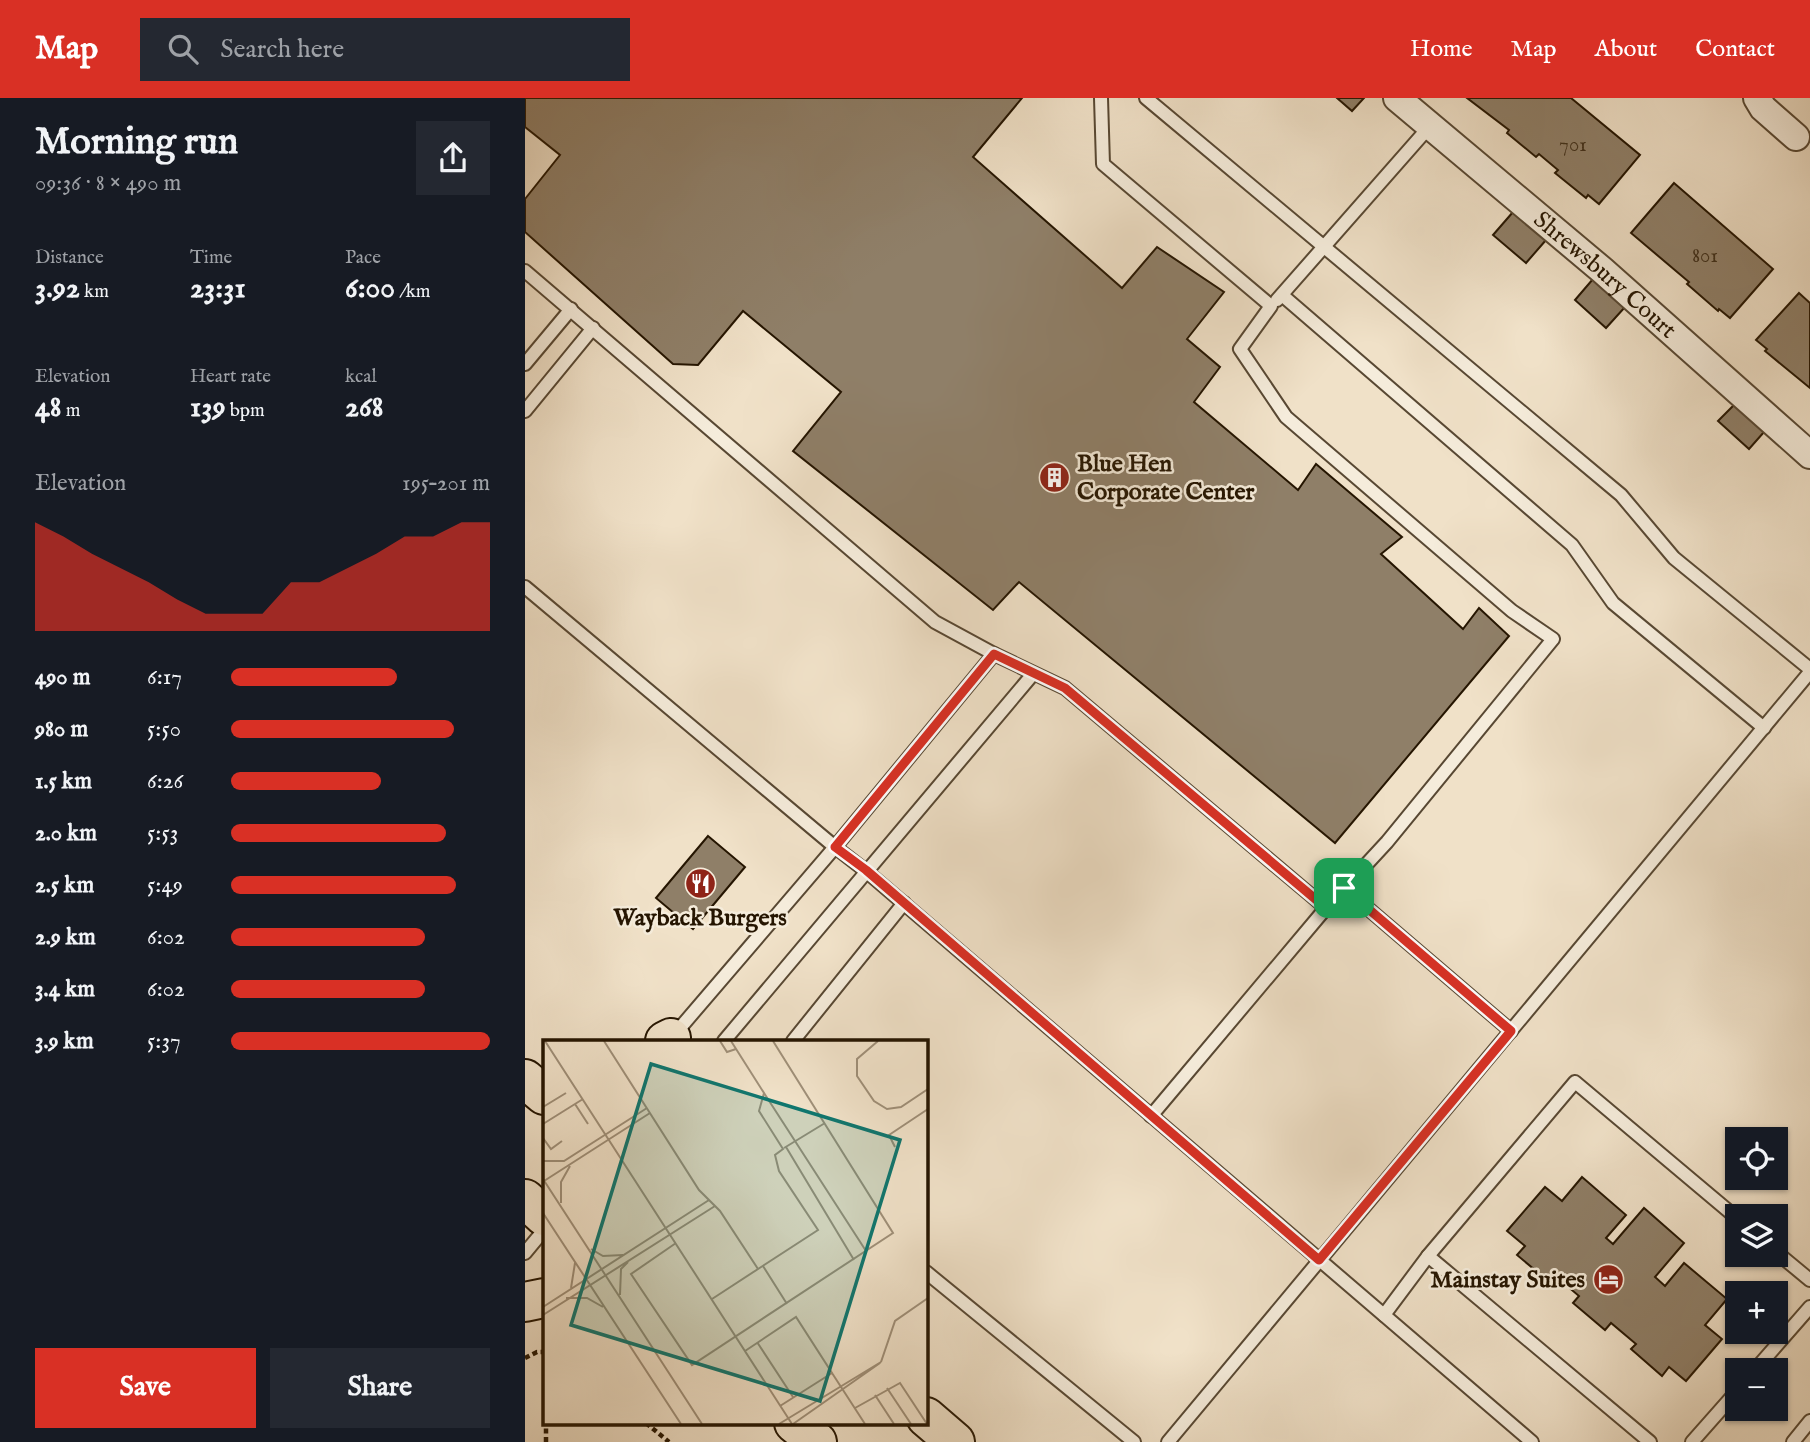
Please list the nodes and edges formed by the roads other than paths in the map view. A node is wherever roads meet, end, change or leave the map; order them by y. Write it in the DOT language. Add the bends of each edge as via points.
graph roads {
  1 [pos="1101,98"];
  2 [pos="1146,98"];
  3 [pos="1397,98"];
  4 [pos="1757,98"];
  5 [pos="1430,126"];
  6 [pos="1796,137"];
  7 [pos="1324,246"];
  8 [pos="525,271"];
  9 [pos="1282,295"];
  10 [pos="1271,306"];
  11 [pos="571,309"];
  12 [pos="593,328"];
  13 [pos="525,364"];
  14 [pos="525,411"];
  15 [pos="1810,455"];
  16 [pos="525,587"];
  17 [pos="994,654"];
  18 [pos="1810,670"];
  19 [pos="1033,674"];
  20 [pos="1764,727"];
  21 [pos="835,847"];
  22 [pos="866,870"];
  23 [pos="1344,888"];
  24 [pos="904,903"];
  25 [pos="1326,908"];
  26 [pos="1511,1031"];
  27 [pos="668,1040"];
  28 [pos="725,1040"];
  29 [pos="794,1040"];
  30 [pos="525,1063"];
  31 [pos="543,1068"];
  32 [pos="525,1079"];
  33 [pos="543,1094"];
  34 [pos="1151,1116"];
  35 [pos="534,1208"];
  36 [pos="1725,1208"];
  37 [pos="525,1253"];
  38 [pos="1428,1256"];
  39 [pos="1319,1260"];
  40 [pos="1788,1262"];
  41 [pos="927,1273"];
  42 [pos="1810,1280"];
  43 [pos="543,1298"];
  44 [pos="525,1302"];
  45 [pos="1810,1307"];
  46 [pos="1384,1315"];
  47 [pos="1765,1358"];
  48 [pos="1725,1405"];
  49 [pos="927,1418"];
  50 [pos="1810,1421"];
  51 [pos="795,1424"];
  52 [pos="817,1442"];
  53 [pos="955,1442"];
  54 [pos="1134,1442"];
  55 [pos="1168,1442"];
  56 [pos="1532,1442"];
  57 [pos="1650,1442"];
  58 [pos="1692,1442"];
  59 [pos="1793,1442"];
  1 -- 10 [label="lane" via="1103,164"];
  2 -- 7 [label="lane"];
  3 -- 5 [label="street, Shrewsbury Court"];
  4 -- 6 [label="street"];
  5 -- 7 [label="lane"];
  5 -- 15 [label="street, Shrewsbury Court" via="1602,270"];
  7 -- 9 [label="lane"];
  7 -- 18 [label="lane" via="1621,495 1674,558"];
  8 -- 11 [label="lane"];
  9 -- 10 [label="lane"];
  9 -- 20 [label="lane" via="1572,545 1613,603"];
  10 -- 23 [label="lane" via="1240,349 1286,417 1512,611 1553,639"];
  11 -- 12 [label="lane"];
  11 -- 13 [label="lane"];
  12 -- 14 [label="lane"];
  12 -- 17 [label="lane" via="935,622"];
  16 -- 21 [label="lane"];
  17 -- 19 [label="lane"];
  17 -- 21 [label="lane"];
  18 -- 20 [label="lane"];
  19 -- 22 [label="lane"];
  19 -- 25 [label="lane" via="1065,688"];
  20 -- 26 [label="lane"];
  21 -- 22 [label="lane"];
  21 -- 27 [label="lane"];
  22 -- 24 [label="lane"];
  22 -- 28 [label="lane"];
  23 -- 25 [label="lane"];
  23 -- 26 [label="lane"];
  24 -- 29 [label="lane"];
  24 -- 34 [label="lane"];
  25 -- 34 [label="lane"];
  26 -- 39 [label="lane"];
  30 -- 31 [label="highway"];
  32 -- 33 [label="highway"];
  34 -- 39 [label="lane"];
  35 -- 37 [label="lane"];
  36 -- 38 [label="lane" via="1575,1082"];
  38 -- 46 [label="lane"];
  38 -- 57 [label="lane"];
  39 -- 46 [label="lane"];
  39 -- 55 [label="lane"];
  40 -- 42 [label="lane"];
  41 -- 54 [label="lane"];
  43 -- 44 [label="highway"];
  45 -- 47 [label="lane"];
  46 -- 56 [label="lane"];
  48 -- 58 [label="lane"];
  49 -- 53 [label="highway"];
  50 -- 59 [label="lane"];
  51 -- 52 [label="highway"];
}
